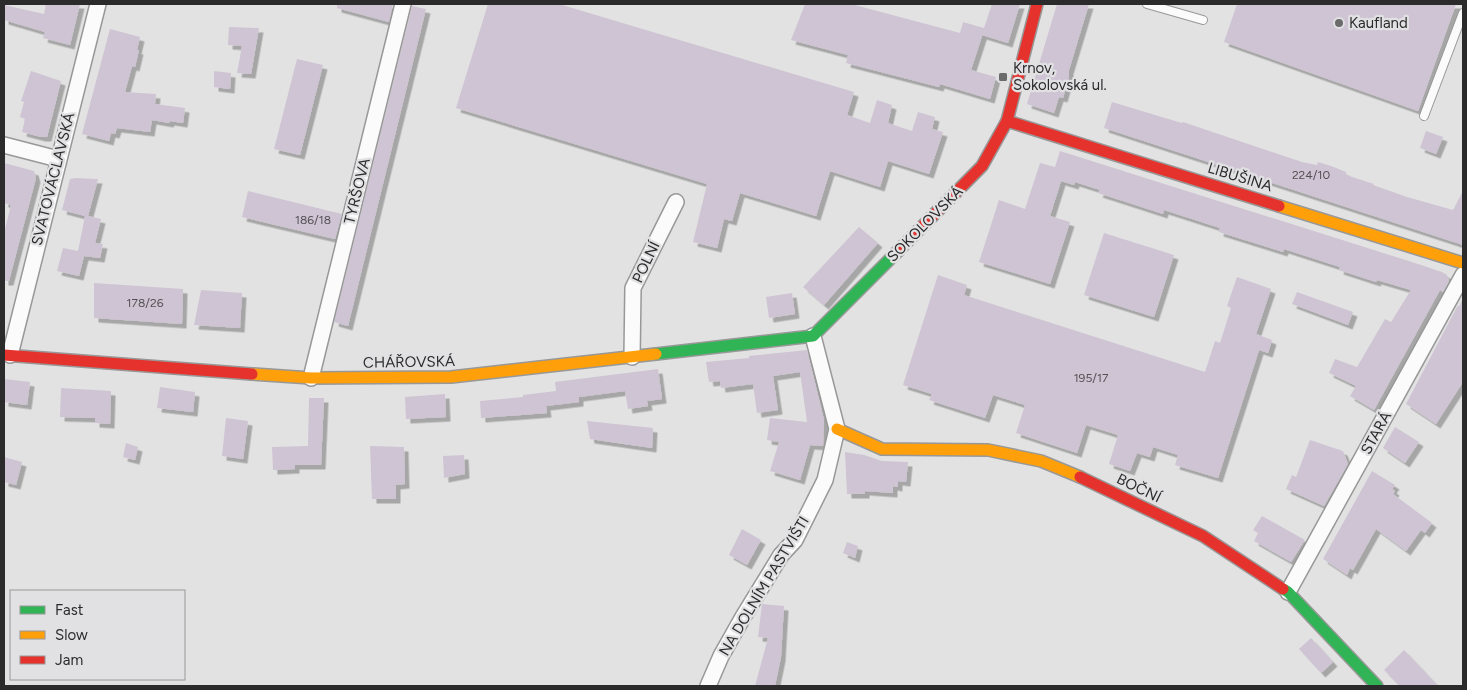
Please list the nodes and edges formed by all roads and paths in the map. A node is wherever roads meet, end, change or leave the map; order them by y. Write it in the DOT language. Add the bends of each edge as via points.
graph roads {
  1 [pos="98,4"];
  2 [pos="403,4"];
  3 [pos="1038,4"];
  4 [pos="1147,4"];
  5 [pos="1463,13"];
  6 [pos="1203,20"];
  7 [pos="1424,116"];
  8 [pos="1007,121"];
  9 [pos="4,145"];
  10 [pos="58,159"];
  11 [pos="676,202"];
  12 [pos="1463,263"];
  13 [pos="1463,275"];
  14 [pos="812,336"];
  15 [pos="7,355"];
  16 [pos="632,356"];
  17 [pos="311,378"];
  18 [pos="837,429"];
  19 [pos="1288,592"];
  20 [pos="708,686"];
  21 [pos="1377,686"];
  1 -- 10 [label="street, SVATOVÁCLAVSKÁ"];
  2 -- 17 [label="street, TYRŠOVA"];
  3 -- 8 [label="street, SOKOLOVSKÁ"];
  4 -- 6 [label="lane"];
  5 -- 7 [label="lane"];
  8 -- 12 [label="street, LIBUŠINA"];
  8 -- 14 [label="street, SOKOLOVSKÁ" via="982,166"];
  9 -- 10 [label="street"];
  10 -- 15 [label="street, SVATOVÁCLAVSKÁ"];
  11 -- 16 [label="street, POLNÍ" via="633,288"];
  13 -- 19 [label="street, STARÁ"];
  14 -- 16 [label="street, CHÁŘOVSKÁ"];
  14 -- 18 [label="street"];
  15 -- 17 [label="street, CHÁŘOVSKÁ"];
  16 -- 17 [label="street, CHÁŘOVSKÁ" via="451,377"];
  18 -- 19 [label="street, BOČNÍ" via="882,449 988,450 1041,461 1089,480 1203,536"];
  18 -- 20 [label="street, NA DOLNÍM PASTVIŠTI" via="825,480 795,540 781,555 742,617"];
  19 -- 21 [label="street, BOČNÍ"];
}
